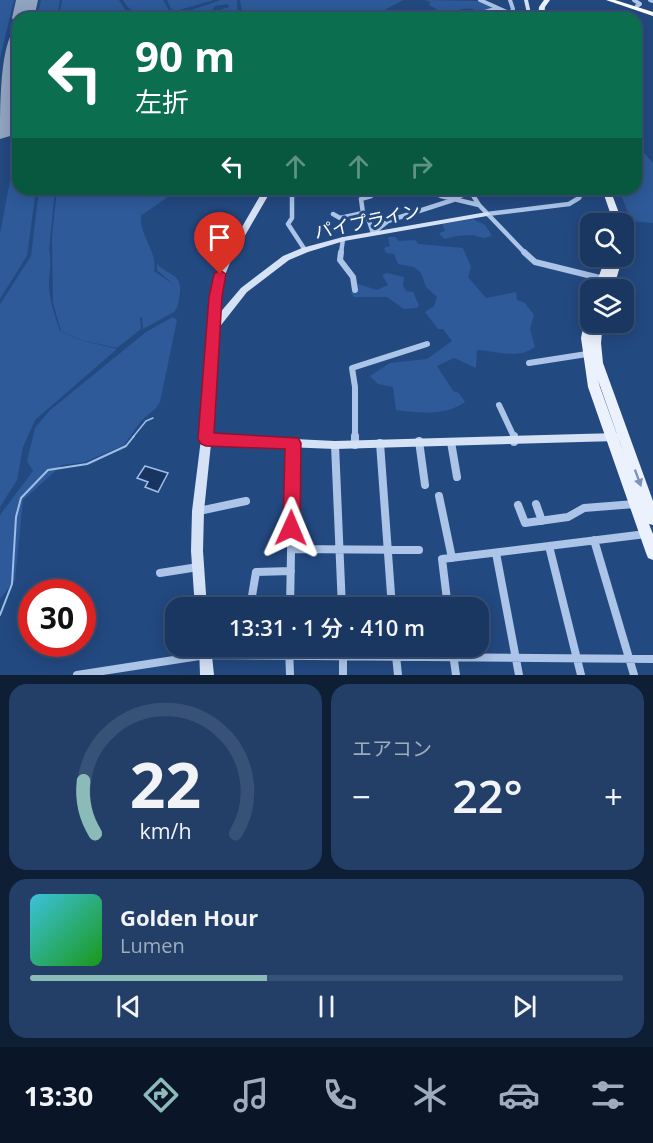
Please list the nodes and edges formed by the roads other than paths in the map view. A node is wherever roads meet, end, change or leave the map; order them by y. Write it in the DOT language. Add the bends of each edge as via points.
graph roads {
  1 [pos="480,0"];
  2 [pos="609,0"];
  3 [pos="619,0"];
  4 [pos="636,3"];
  5 [pos="499,8"];
  6 [pos="485,12"];
  7 [pos="504,12"];
  8 [pos="653,12"];
  9 [pos="265,195"];
  10 [pos="292,195"];
  11 [pos="441,195"];
  12 [pos="461,195"];
  13 [pos="472,195"];
  14 [pos="582,195"];
  15 [pos="601,195"];
  16 [pos="608,195"];
  17 [pos="371,196"];
  18 [pos="453,200"];
  19 [pos="479,205"];
  20 [pos="363,213"];
  21 [pos="608,213"];
  22 [pos="615,213"];
  23 [pos="333,214"];
  24 [pos="487,214"];
  25 [pos="373,233"];
  26 [pos="343,239"];
  27 [pos="305,250"];
  28 [pos="594,279"];
  29 [pos="355,290"];
  30 [pos="213,328"];
  31 [pos="587,333"];
  32 [pos="597,333"];
  33 [pos="427,344"];
  34 [pos="587,354"];
  35 [pos="529,363"];
  36 [pos="499,405"];
  37 [pos="617,437"];
  38 [pos="206,439"];
  39 [pos="419,441"];
  40 [pos="451,442"];
  41 [pos="514,442"];
  42 [pos="293,443"];
  43 [pos="380,443"];
  44 [pos="335,445"];
  45 [pos="355,445"];
  46 [pos="457,477"];
  47 [pos="425,485"];
  48 [pos="439,496"];
  49 [pos="246,501"];
  50 [pos="536,504"];
  51 [pos="636,504"];
  52 [pos="518,505"];
  53 [pos="198,511"];
  54 [pos="653,519"];
  55 [pos="542,521"];
  56 [pos="646,534"];
  57 [pos="594,540"];
  58 [pos="549,546"];
  59 [pos="339,548"];
  60 [pos="291,549"];
  61 [pos="388,550"];
  62 [pos="419,550"];
  63 [pos="496,553"];
  64 [pos="653,553"];
  65 [pos="452,558"];
  66 [pos="198,567"];
  67 [pos="291,571"];
  68 [pos="160,573"];
  69 [pos="200,597"];
  70 [pos="252,597"];
  71 [pos="290,597"];
  72 [pos="341,597"];
  73 [pos="391,597"];
  74 [pos="447,597"];
  75 [pos="178,657"];
  76 [pos="206,657"];
  77 [pos="289,657"];
  78 [pos="343,657"];
  79 [pos="396,657"];
  80 [pos="453,657"];
  81 [pos="516,658"];
  82 [pos="629,659"];
  83 [pos="653,659"];
  84 [pos="577,660"];
  85 [pos="105,673"];
  86 [pos="77,675"];
  87 [pos="207,675"];
  88 [pos="290,675"];
  89 [pos="343,675"];
  90 [pos="398,675"];
  91 [pos="456,675"];
  92 [pos="519,675"];
  93 [pos="581,675"];
  94 [pos="634,675"];
  1 -- 5 [label="street"];
  2 -- 8 [label="highway"];
  3 -- 4 [label="highway"];
  4 -- 8 [label="highway"];
  5 -- 6 [label="street"];
  5 -- 7 [label="street"];
  9 -- 30 [label="street" via="220,274"];
  10 -- 27 [label="street" via="292,218 288,224"];
  11 -- 18 [label="street"];
  12 -- 18 [label="street"];
  13 -- 19 [label="street"];
  14 -- 24 [label="street, パイプライン" via="576,202 564,205"];
  15 -- 21 [label="main road"];
  16 -- 22 [label="main road"];
  17 -- 20 [label="street" via="361,199"];
  18 -- 19 [label="street"];
  18 -- 25 [label="street" via="388,220"];
  19 -- 24 [label="street"];
  20 -- 23 [label="street" via="340,218"];
  20 -- 25 [label="street"];
  24 -- 25 [label="street, パイプライン"];
  24 -- 28 [label="street" via="535,262"];
  25 -- 26 [label="street, パイプライン"];
  26 -- 27 [label="street, パイプライン"];
  26 -- 29 [label="street" via="340,260 353,277"];
  27 -- 30 [label="street, パイプライン" via="286,258 244,290"];
  30 -- 38 [label="street"];
  31 -- 34 [label="main road"];
  32 -- 37 [label="main road" via="598,363"];
  33 -- 45 [label="street" via="352,368"];
  34 -- 35 [label="street"];
  34 -- 37 [label="main road" via="596,393"];
  36 -- 41 [label="street"];
  37 -- 41 [label="street"];
  37 -- 51 [label="main road"];
  37 -- 54 [label="main road, one-way"];
  38 -- 42 [label="street"];
  38 -- 53 [label="street"];
  39 -- 40 [label="street"];
  39 -- 43 [label="street"];
  39 -- 47 [label="street"];
  40 -- 41 [label="street"];
  40 -- 46 [label="street"];
  42 -- 44 [label="street"];
  42 -- 60 [label="street"];
  43 -- 45 [label="street"];
  43 -- 61 [label="street"];
  44 -- 45 [label="street"];
  44 -- 59 [label="street"];
  48 -- 65 [label="street"];
  49 -- 53 [label="street"];
  50 -- 55 [label="street"];
  51 -- 55 [label="street" via="584,508 568,517"];
  51 -- 56 [label="main road"];
  52 -- 55 [label="street" via="525,523"];
  53 -- 66 [label="street"];
  56 -- 57 [label="street"];
  56 -- 64 [label="main road"];
  57 -- 58 [label="street"];
  57 -- 82 [label="street"];
  58 -- 63 [label="street"];
  58 -- 84 [label="street"];
  59 -- 60 [label="street"];
  59 -- 61 [label="street"];
  59 -- 72 [label="street"];
  60 -- 67 [label="street"];
  61 -- 62 [label="street"];
  61 -- 73 [label="street"];
  63 -- 65 [label="street"];
  63 -- 81 [label="street"];
  65 -- 74 [label="street" via="442,559"];
  66 -- 68 [label="street"];
  66 -- 69 [label="street"];
  67 -- 70 [label="street" via="256,572"];
  67 -- 71 [label="street"];
  75 -- 85 [label="street"];
  76 -- 87 [label="street"];
  77 -- 88 [label="street"];
  78 -- 89 [label="street"];
  79 -- 90 [label="street"];
  80 -- 81 [label="street"];
  80 -- 91 [label="street"];
  81 -- 84 [label="street"];
  81 -- 92 [label="street"];
  82 -- 83 [label="street"];
  82 -- 84 [label="street"];
  82 -- 94 [label="street"];
  84 -- 93 [label="street"];
  85 -- 86 [label="street"];
}
